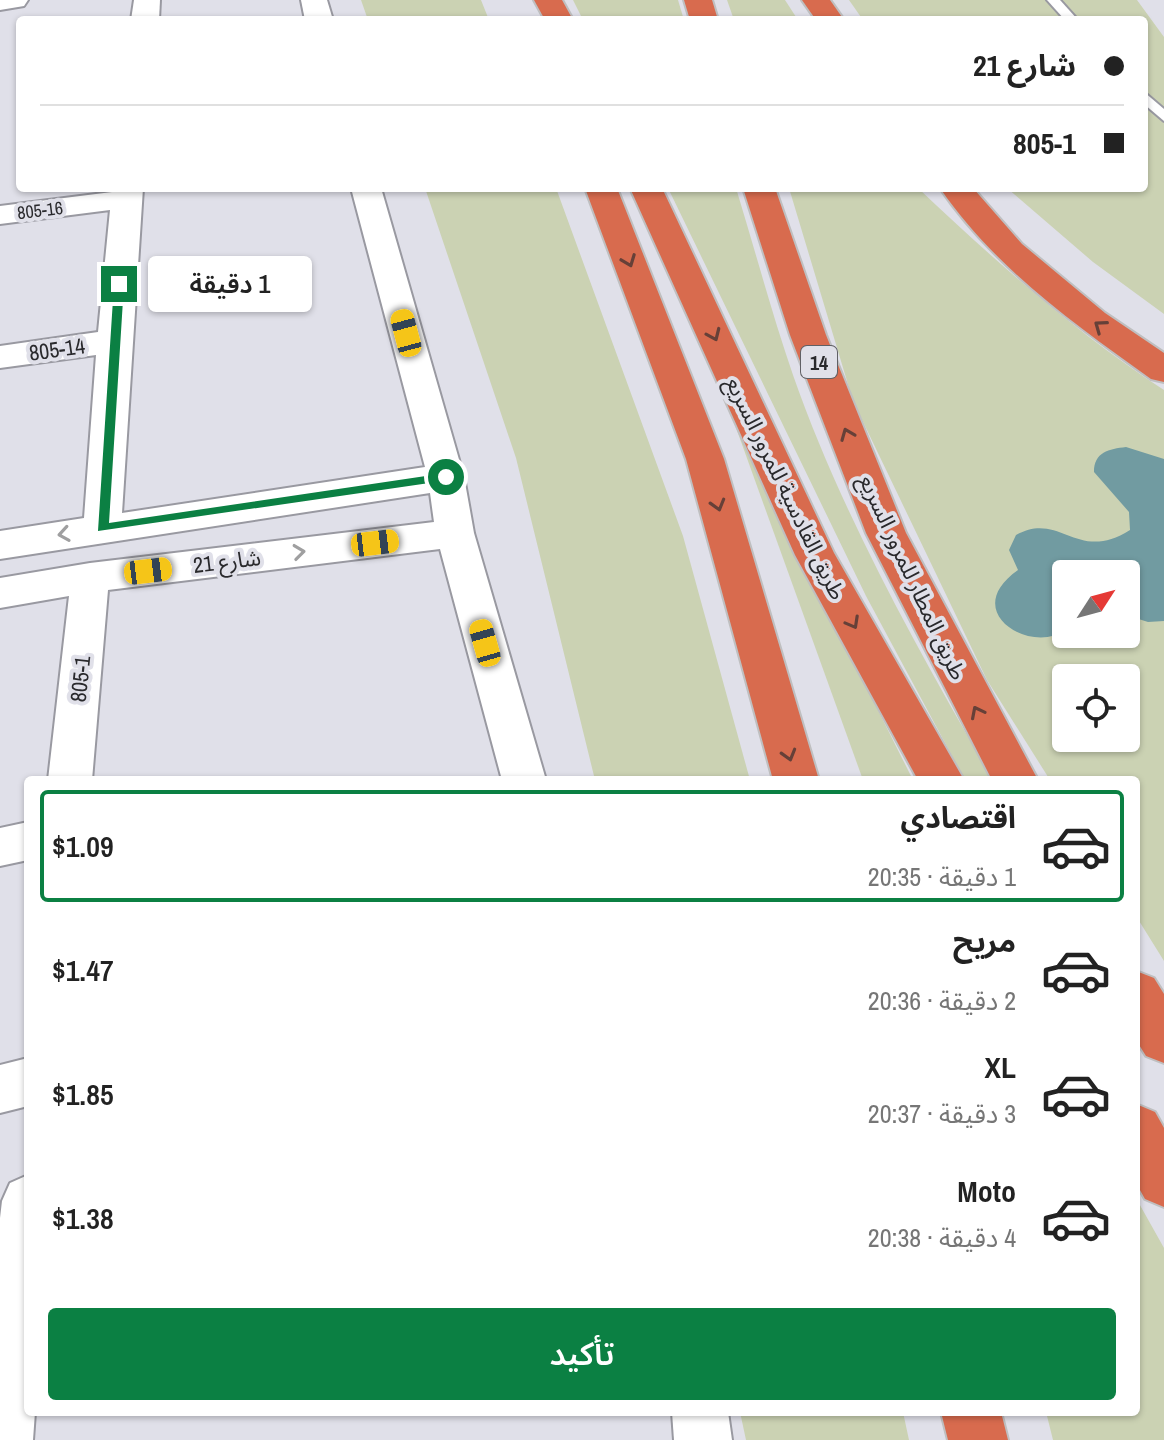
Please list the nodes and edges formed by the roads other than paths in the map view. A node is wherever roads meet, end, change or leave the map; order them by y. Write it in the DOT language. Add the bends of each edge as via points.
graph roads {
  1 [pos="15,0"];
  2 [pos="1053,0"];
  3 [pos="0,2"];
  4 [pos="1068,16"];
  5 [pos="1148,100"];
  6 [pos="1164,117"];
  7 [pos="367,192"];
  8 [pos="603,192"];
  9 [pos="648,192"];
  10 [pos="760,192"];
  11 [pos="959,192"];
  12 [pos="986,192"];
  13 [pos="128,194"];
  14 [pos="0,215"];
  15 [pos="1164,335"];
  16 [pos="114,341"];
  17 [pos="0,357"];
  18 [pos="1164,370"];
  19 [pos="446,477"];
  20 [pos="102,528"];
  21 [pos="455,533"];
  22 [pos="0,545"];
  23 [pos="90,578"];
  24 [pos="0,593"];
  25 [pos="70,776"];
  26 [pos="523,776"];
  27 [pos="795,776"];
  28 [pos="939,776"];
  29 [pos="1013,776"];
  30 [pos="24,842"];
  31 [pos="0,847"];
  32 [pos="1140,1000"];
  33 [pos="1164,1039"];
  34 [pos="24,1083"];
  35 [pos="0,1089"];
  36 [pos="1140,1137"];
  37 [pos="1164,1180"];
  38 [pos="24,1241"];
  39 [pos="700,1416"];
  40 [pos="972,1416"];
  41 [pos="4,1440"];
  42 [pos="703,1440"];
  43 [pos="978,1440"];
  1 -- 3 [label="street"];
  2 -- 4 [label="lane"];
  5 -- 6 [label="lane"];
  7 -- 19 [label="street"];
  8 -- 27 [label="highway, one-way" via="705,459"];
  9 -- 28 [label="highway, طريق القادسية للمرور السريع, one-way" via="815,555"];
  29 -- 10 [label="highway, طريق المطار للمرور السريع / 14, one-way" via="886,533 808,335"];
  18 -- 11 [label="highway, one-way" via="1093,321 1010,251"];
  12 -- 15 [label="highway" via="1111,298"];
  13 -- 14 [label="street, 805-16"];
  13 -- 16 [label="street"];
  16 -- 17 [label="street, 805-14"];
  16 -- 20 [label="street"];
  19 -- 20 [label="street"];
  19 -- 21 [label="street"];
  20 -- 22 [label="street, one-way"];
  23 -- 21 [label="street, شارع 21, one-way"];
  21 -- 26 [label="street"];
  23 -- 24 [label="street, شارع 21"];
  23 -- 25 [label="street, 805-1"];
  30 -- 31 [label="street"];
  32 -- 33 [label="highway"];
  34 -- 35 [label="street"];
  36 -- 37 [label="highway"];
  38 -- 41 [label="street"];
  39 -- 42 [label="street"];
  40 -- 43 [label="highway"];
}
